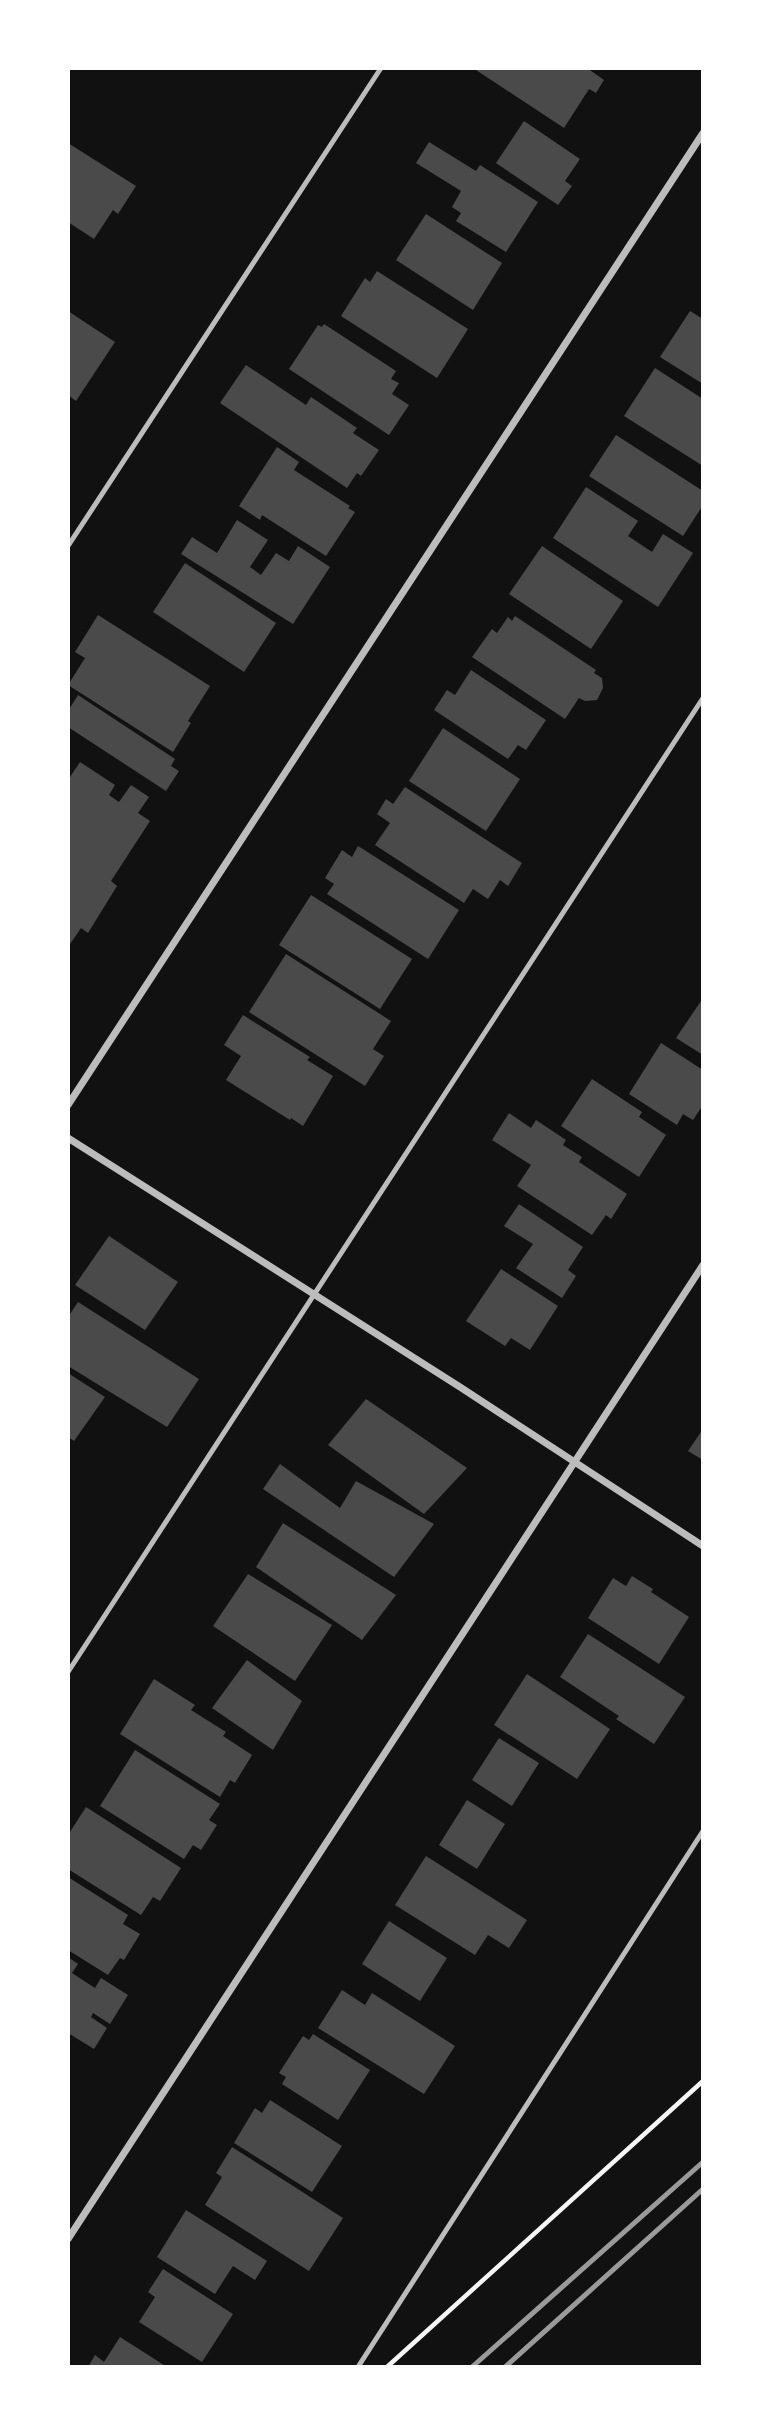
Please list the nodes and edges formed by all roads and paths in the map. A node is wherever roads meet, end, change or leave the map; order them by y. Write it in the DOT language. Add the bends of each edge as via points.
graph roads {
  1 [pos="381,68"];
  2 [pos="703,134"];
  3 [pos="68,546"];
  4 [pos="703,698"];
  5 [pos="68,1105"];
  6 [pos="68,1138"];
  7 [pos="703,1265"];
  8 [pos="315,1295"];
  9 [pos="575,1461"];
  10 [pos="703,1546"];
  11 [pos="68,1672"];
  12 [pos="703,1831"];
  13 [pos="703,2081"];
  14 [pos="68,2239"];
  15 [pos="358,2367"];
  16 [pos="387,2367"];
  1 -- 3 [label="lane"];
  2 -- 5 [label="street"];
  4 -- 8 [label="lane"];
  6 -- 8 [label="street"];
  7 -- 9 [label="street"];
  8 -- 9 [label="street"];
  8 -- 11 [label="lane"];
  9 -- 10 [label="street"];
  9 -- 14 [label="street"];
  12 -- 15 [label="lane"];
  13 -- 16 [label="path"];
}
